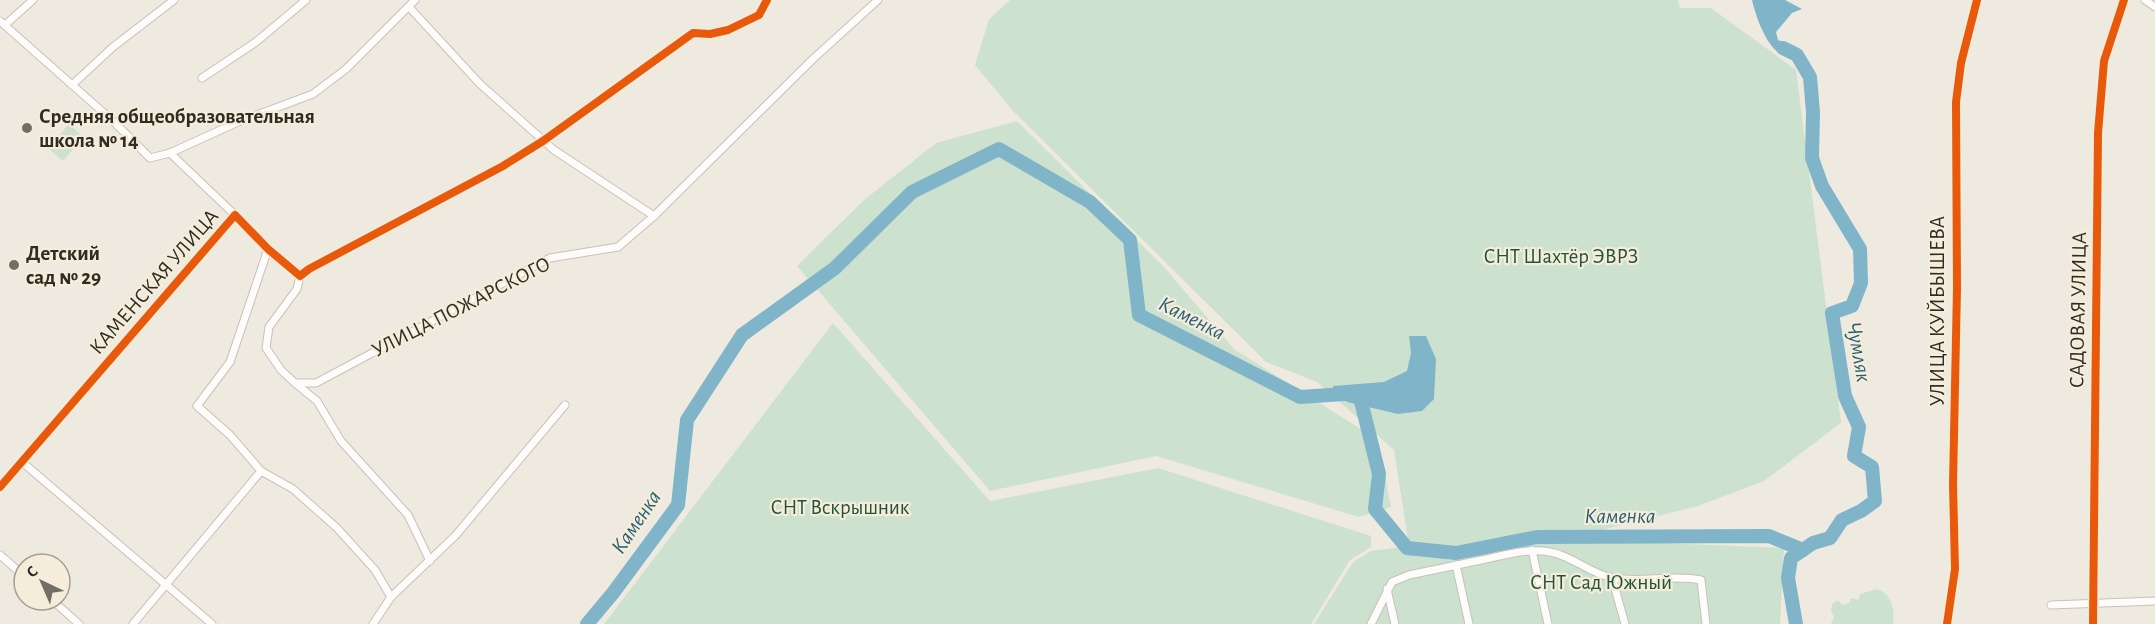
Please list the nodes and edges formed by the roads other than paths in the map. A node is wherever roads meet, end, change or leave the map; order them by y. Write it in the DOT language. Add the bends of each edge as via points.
graph roads {
  1 [pos="33,0"];
  2 [pos="306,0"];
  3 [pos="415,0"];
  4 [pos="766,0"];
  5 [pos="879,0"];
  6 [pos="1977,0"];
  7 [pos="2124,0"];
  8 [pos="2145,0"];
  9 [pos="171,1"];
  10 [pos="409,7"];
  11 [pos="2155,7"];
  12 [pos="3,23"];
  13 [pos="202,78"];
  14 [pos="72,85"];
  15 [pos="543,141"];
  16 [pos="170,153"];
  17 [pos="235,215"];
  18 [pos="654,216"];
  19 [pos="268,249"];
  20 [pos="300,276"];
  21 [pos="295,383"];
  22 [pos="566,405"];
  23 [pos="22,462"];
  24 [pos="261,471"];
  25 [pos="0,487"];
  26 [pos="1532,550"];
  27 [pos="0,555"];
  28 [pos="430,561"];
  29 [pos="1456,565"];
  30 [pos="12,566"];
  31 [pos="1612,578"];
  32 [pos="165,585"];
  33 [pos="1387,589"];
  34 [pos="391,597"];
  35 [pos="2155,601"];
  36 [pos="2092,604"];
  37 [pos="2051,605"];
  38 [pos="66,612"];
  39 [pos="79,624"];
  40 [pos="133,624"];
  41 [pos="212,624"];
  42 [pos="373,624"];
  43 [pos="1371,624"];
  44 [pos="1395,624"];
  45 [pos="1469,624"];
  46 [pos="1548,624"];
  47 [pos="1625,624"];
  48 [pos="1706,624"];
  49 [pos="1947,624"];
  50 [pos="2093,624"];
  1 -- 12 [label="street"];
  2 -- 13 [label="street" via="256,42"];
  3 -- 10 [label="street"];
  4 -- 15 [label="street" via="759,15 728,30 693,33"];
  5 -- 18 [label="street, УЛИЦА ПОЖАРСКОГО" via="813,59"];
  6 -- 49 [label="street, УЛИЦА КУЙБЫШЕВА" via="1961,63 1955,120 1955,569"];
  7 -- 36 [label="street, САДОВАЯ УЛИЦА" via="2103,61 2098,133"];
  8 -- 11 [label="street"];
  9 -- 14 [label="street"];
  10 -- 15 [label="street" via="480,84"];
  10 -- 16 [label="street" via="346,69 313,94"];
  12 -- 14 [label="street"];
  14 -- 16 [label="street" via="150,158"];
  15 -- 18 [label="street"];
  15 -- 20 [label="street"];
  16 -- 17 [label="street"];
  17 -- 19 [label="street, КАМЕНСКАЯ УЛИЦА"];
  17 -- 23 [label="street, КАМЕНСКАЯ УЛИЦА"];
  18 -- 21 [label="street, УЛИЦА ПОЖАРСКОГО" via="618,247 550,258 316,383"];
  19 -- 20 [label="street, КАМЕНСКАЯ УЛИЦА"];
  19 -- 24 [label="street" via="230,362 197,406 230,435"];
  20 -- 21 [label="street" via="297,289 269,327 266,348"];
  21 -- 28 [label="street" via="316,401 341,441 408,515"];
  22 -- 28 [label="street"];
  23 -- 25 [label="street, КАМЕНСКАЯ УЛИЦА"];
  23 -- 32 [label="street"];
  24 -- 32 [label="street"];
  24 -- 34 [label="street" via="293,489 337,528 375,570"];
  26 -- 29 [label="street"];
  26 -- 31 [label="street" via="1552,552"];
  26 -- 46 [label="street"];
  27 -- 30 [label="street"];
  28 -- 34 [label="street"];
  29 -- 33 [label="street" via="1409,575 1392,582"];
  29 -- 45 [label="street"];
  31 -- 47 [label="street"];
  31 -- 48 [label="street" via="1701,580"];
  32 -- 40 [label="street"];
  32 -- 41 [label="street"];
  33 -- 43 [label="street"];
  33 -- 44 [label="street"];
  34 -- 42 [label="street"];
  35 -- 36 [label="street"];
  36 -- 37 [label="street"];
  36 -- 50 [label="street, САДОВАЯ УЛИЦА"];
  38 -- 39 [label="street"];
}
